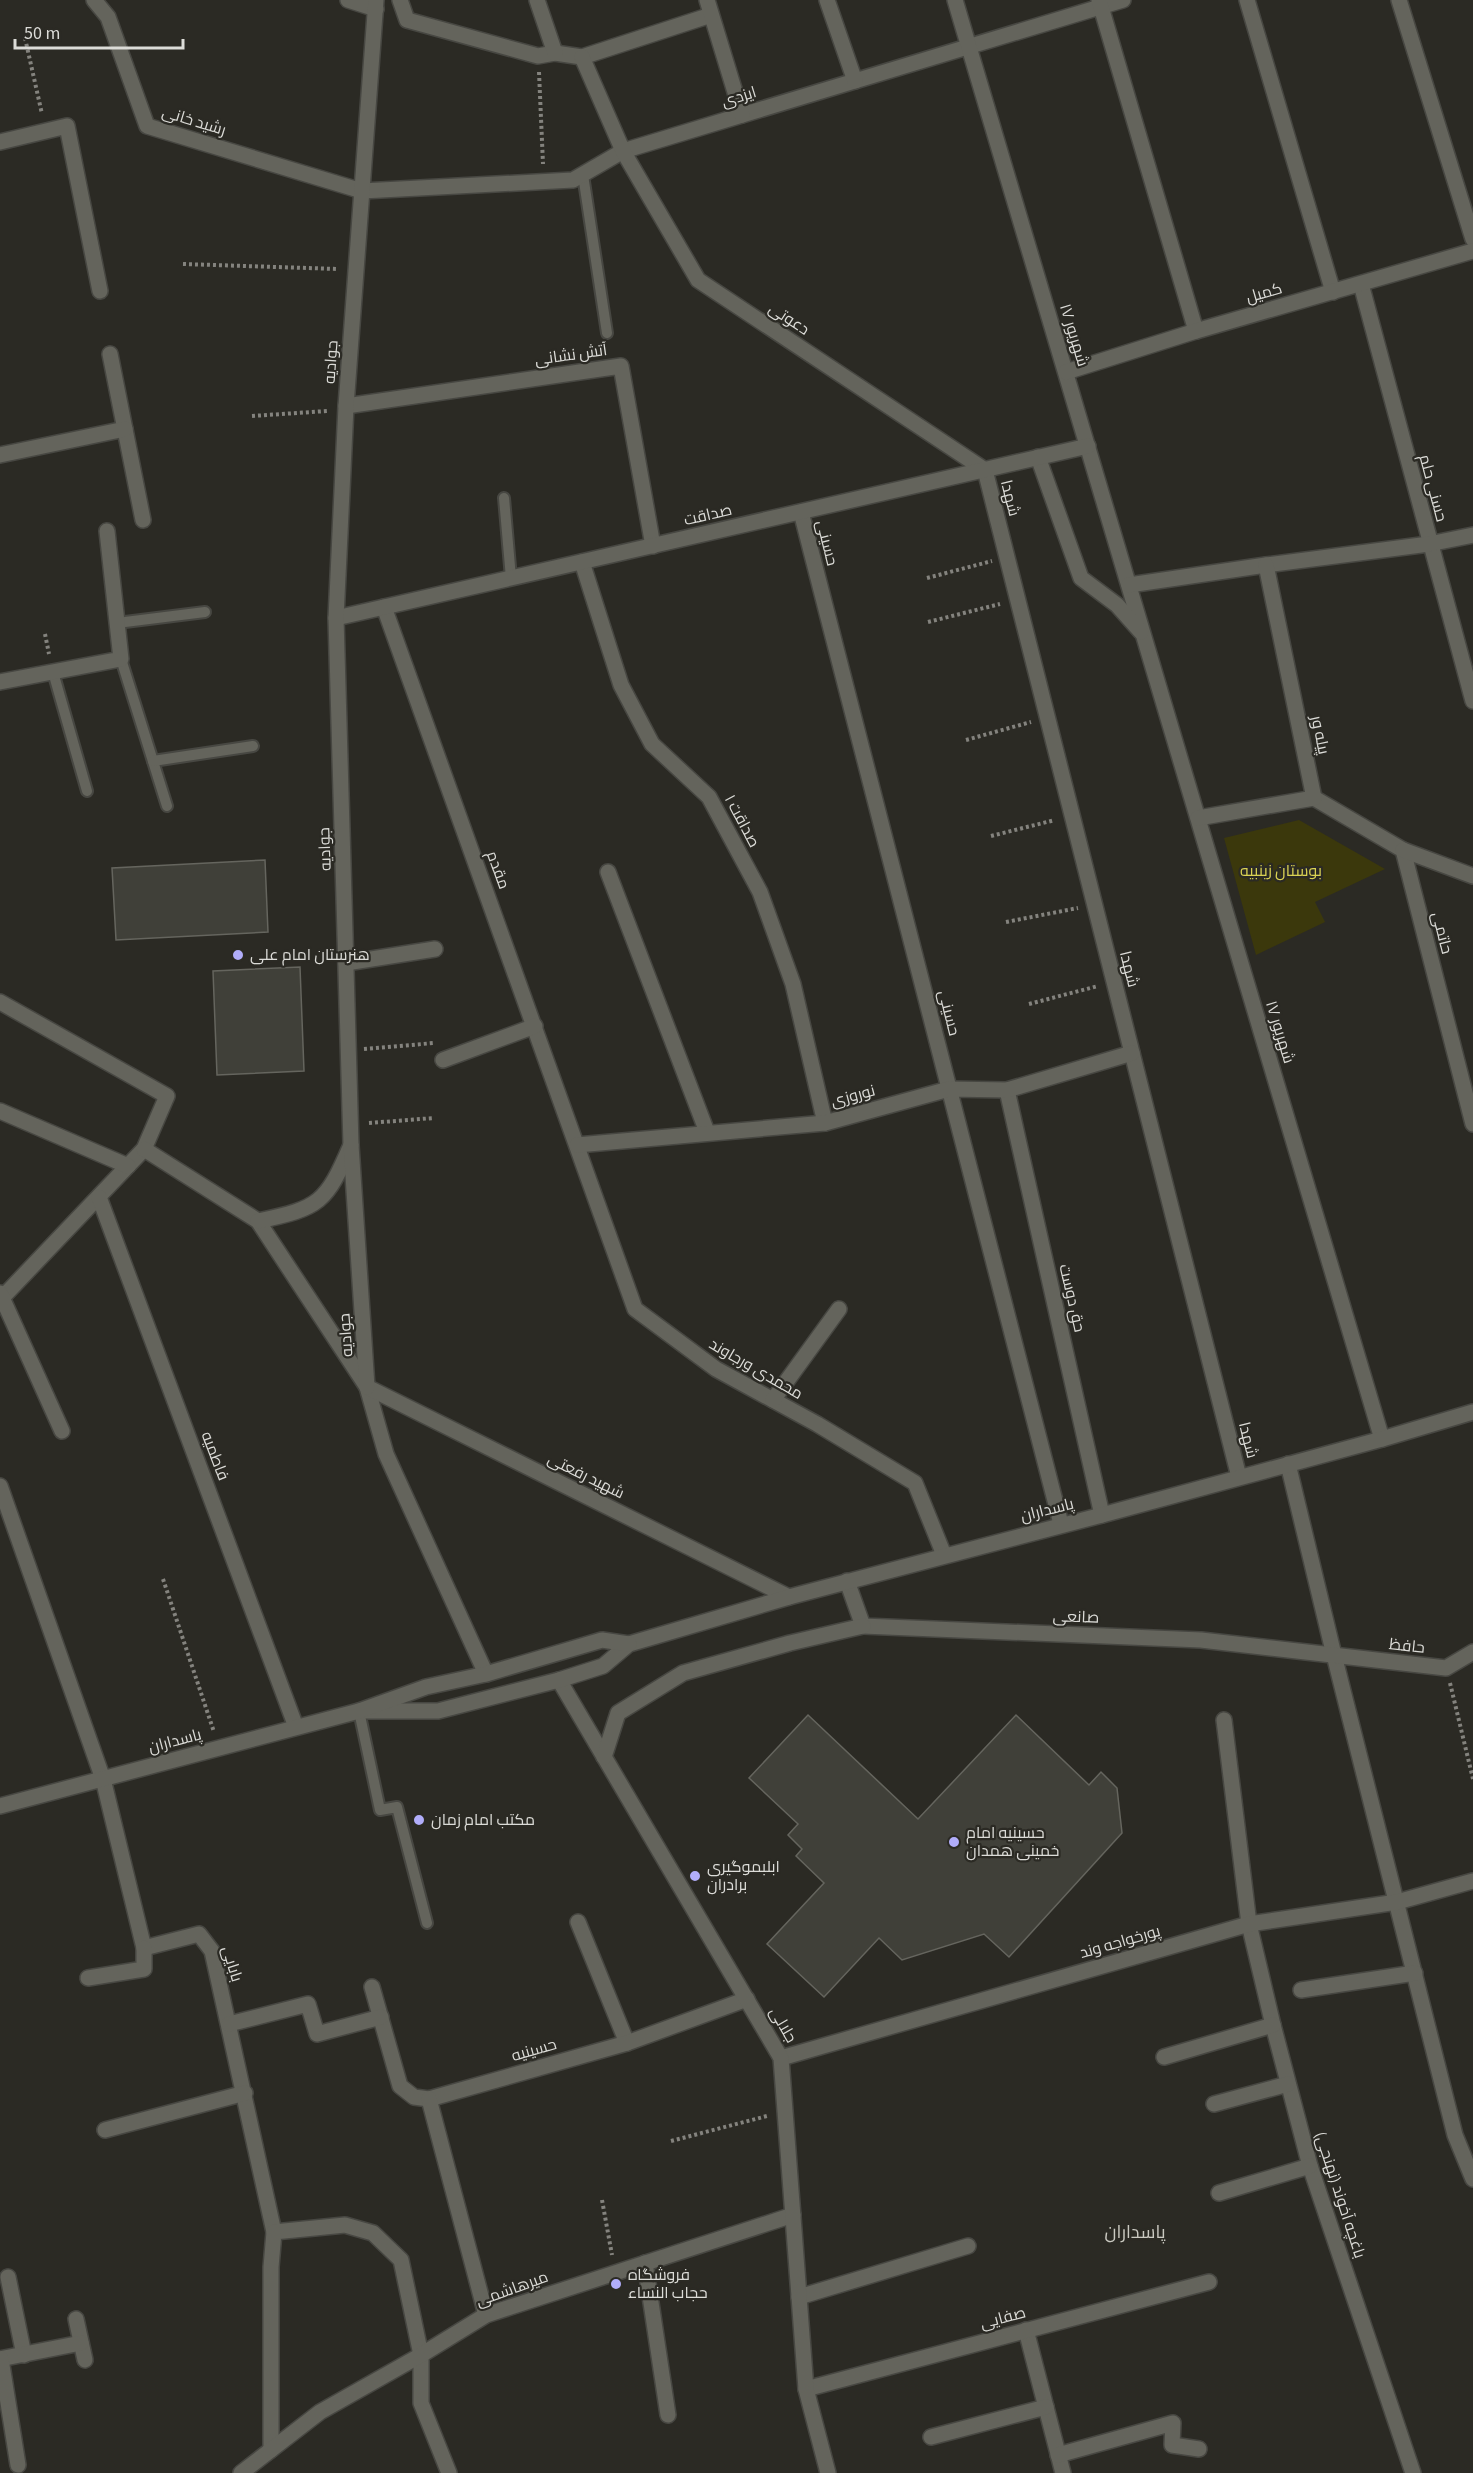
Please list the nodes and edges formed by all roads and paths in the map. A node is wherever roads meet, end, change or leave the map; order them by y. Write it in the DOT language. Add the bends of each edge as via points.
graph roads {
  1 [pos="94,0"];
  2 [pos="348,0"];
  3 [pos="400,0"];
  4 [pos="537,0"];
  5 [pos="827,0"];
  6 [pos="955,0"];
  7 [pos="1124,0"];
  8 [pos="1247,0"];
  9 [pos="1399,0"];
  10 [pos="1100,3"];
  11 [pos="376,4"];
  12 [pos="709,7"];
  13 [pos="25,39"];
  14 [pos="969,46"];
  15 [pos="555,53"];
  16 [pos="538,57"];
  17 [pos="582,57"];
  18 [pos="855,81"];
  19 [pos="742,115"];
  20 [pos="46,131"];
  21 [pos="0,142"];
  22 [pos="623,151"];
  23 [pos="583,175"];
  24 [pos="544,182"];
  25 [pos="362,191"];
  26 [pos="1473,239"];
  27 [pos="1473,251"];
  28 [pos="183,264"];
  29 [pos="356,269"];
  30 [pos="1360,284"];
  31 [pos="100,291"];
  32 [pos="1333,292"];
  33 [pos="1196,331"];
  34 [pos="607,333"];
  35 [pos="110,354"];
  36 [pos="1066,372"];
  37 [pos="346,408"];
  38 [pos="252,416"];
  39 [pos="125,429"];
  40 [pos="1088,446"];
  41 [pos="0,455"];
  42 [pos="1038,457"];
  43 [pos="985,470"];
  44 [pos="504,498"];
  45 [pos="801,512"];
  46 [pos="143,520"];
  47 [pos="107,531"];
  48 [pos="1473,535"];
  49 [pos="1429,544"];
  50 [pos="653,546"];
  51 [pos="1007,558"];
  52 [pos="582,562"];
  53 [pos="1266,565"];
  54 [pos="511,578"];
  55 [pos="927,578"];
  56 [pos="1129,585"];
  57 [pos="1018,600"];
  58 [pos="384,608"];
  59 [pos="205,612"];
  60 [pos="336,618"];
  61 [pos="928,622"];
  62 [pos="117,623"];
  63 [pos="1143,634"];
  64 [pos="121,659"];
  65 [pos="53,672"];
  66 [pos="0,682"];
  67 [pos="1473,701"];
  68 [pos="1047,718"];
  69 [pos="966,740"];
  70 [pos="253,746"];
  71 [pos="153,761"];
  72 [pos="87,791"];
  73 [pos="1314,798"];
  74 [pos="167,806"];
  75 [pos="1072,816"];
  76 [pos="1198,818"];
  77 [pos="991,836"];
  78 [pos="1402,850"];
  79 [pos="608,872"];
  80 [pos="1473,876"];
  81 [pos="1095,904"];
  82 [pos="1006,922"];
  83 [pos="435,949"];
  84 [pos="346,963"];
  85 [pos="1114,982"];
  86 [pos="0,1002"];
  87 [pos="1029,1004"];
  88 [pos="535,1026"];
  89 [pos="436,1043"];
  90 [pos="348,1050"];
  91 [pos="1132,1053"];
  92 [pos="443,1060"];
  93 [pos="950,1089"];
  94 [pos="1007,1090"];
  95 [pos="0,1111"];
  96 [pos="434,1118"];
  97 [pos="825,1123"];
  98 [pos="350,1124"];
  99 [pos="1473,1124"];
  100 [pos="707,1132"];
  101 [pos="351,1145"];
  102 [pos="577,1145"];
  103 [pos="144,1149"];
  104 [pos="128,1166"];
  105 [pos="99,1197"];
  106 [pos="258,1221"];
  107 [pos="1,1296"];
  108 [pos="839,1309"];
  109 [pos="367,1387"];
  110 [pos="773,1400"];
  111 [pos="1473,1412"];
  112 [pos="62,1431"];
  113 [pos="1382,1439"];
  114 [pos="1288,1464"];
  115 [pos="1239,1477"];
  116 [pos="0,1485"];
  117 [pos="1102,1515"];
  118 [pos="1061,1524"];
  119 [pos="944,1555"];
  120 [pos="163,1579"];
  121 [pos="847,1581"];
  122 [pos="789,1596"];
  123 [pos="863,1626"];
  124 [pos="629,1644"];
  125 [pos="1473,1652"];
  126 [pos="1334,1655"];
  127 [pos="1446,1668"];
  128 [pos="486,1674"];
  129 [pos="559,1680"];
  130 [pos="358,1711"];
  131 [pos="1224,1720"];
  132 [pos="296,1728"];
  133 [pos="219,1748"];
  134 [pos="604,1757"];
  135 [pos="103,1779"];
  136 [pos="1473,1779"];
  137 [pos="0,1806"];
  138 [pos="1473,1881"];
  139 [pos="1397,1902"];
  140 [pos="578,1922"];
  141 [pos="427,1923"];
  142 [pos="1249,1924"];
  143 [pos="144,1948"];
  144 [pos="1415,1973"];
  145 [pos="88,1978"];
  146 [pos="372,1987"];
  147 [pos="1301,1990"];
  148 [pos="747,1999"];
  149 [pos="381,2017"];
  150 [pos="229,2024"];
  151 [pos="1272,2025"];
  152 [pos="627,2043"];
  153 [pos="1164,2057"];
  154 [pos="781,2058"];
  155 [pos="1288,2084"];
  156 [pos="245,2093"];
  157 [pos="429,2099"];
  158 [pos="1214,2104"];
  159 [pos="785,2111"];
  160 [pos="105,2130"];
  161 [pos="671,2141"];
  162 [pos="1310,2166"];
  163 [pos="1473,2179"];
  164 [pos="1219,2193"];
  165 [pos="602,2200"];
  166 [pos="793,2215"];
  167 [pos="274,2232"];
  168 [pos="968,2246"];
  169 [pos="645,2263"];
  170 [pos="615,2273"];
  171 [pos="8,2277"];
  172 [pos="1209,2282"];
  173 [pos="799,2297"];
  174 [pos="486,2315"];
  175 [pos="76,2319"];
  176 [pos="1026,2330"];
  177 [pos="81,2343"];
  178 [pos="24,2355"];
  179 [pos="421,2355"];
  180 [pos="1,2359"];
  181 [pos="85,2360"];
  182 [pos="806,2389"];
  183 [pos="1046,2407"];
  184 [pos="668,2415"];
  185 [pos="931,2437"];
  186 [pos="1199,2449"];
  187 [pos="271,2450"];
  188 [pos="1058,2455"];
  189 [pos="18,2465"];
  190 [pos="241,2473"];
  191 [pos="449,2473"];
  192 [pos="828,2473"];
  193 [pos="1063,2473"];
  194 [pos="1413,2473"];
  1 -- 25 [label="street, رشید خانی" via="108,17 147,126"];
  2 -- 11 [label="street"];
  3 -- 16 [label="street" via="407,20"];
  4 -- 15 [label="street"];
  5 -- 18 [label="street"];
  6 -- 14 [label="street, ۱۷ شهریور"];
  7 -- 10 [label="street, ایزدی"];
  8 -- 32 [label="street"];
  9 -- 26 [label="street"];
  10 -- 14 [label="street, ایزدی"];
  10 -- 33 [label="street"];
  11 -- 25 [label="street, جوادیه"];
  12 -- 17 [label="street"];
  12 -- 19 [label="street"];
  13 -- 20 [label="path"];
  14 -- 18 [label="street, ایزدی"];
  14 -- 36 [label="street, ۱۷ شهریور"];
  15 -- 16 [label="street"];
  15 -- 17 [label="street"];
  16 -- 24 [label="path"];
  17 -- 22 [label="street, دعوتی"];
  18 -- 19 [label="street, ایزدی"];
  19 -- 22 [label="street, ایزدی"];
  20 -- 21 [label="street"];
  20 -- 31 [label="street" via="67,126"];
  22 -- 23 [label="street, ایزدی"];
  22 -- 43 [label="street, دعوتی" via="698,280"];
  23 -- 24 [label="street, ایزدی" via="573,180"];
  23 -- 34 [label="lane"];
  24 -- 25 [label="street, ایزدی"];
  25 -- 29 [label="street, جوادیه"];
  27 -- 30 [label="street, کمیل"];
  28 -- 29 [label="path"];
  29 -- 37 [label="street, جوادیه"];
  30 -- 32 [label="street, کمیل"];
  30 -- 49 [label="street, حسنی حلم"];
  32 -- 33 [label="street, کمیل"];
  33 -- 36 [label="street, کمیل"];
  35 -- 39 [label="street"];
  36 -- 40 [label="street, ۱۷ شهریور"];
  37 -- 38 [label="path"];
  37 -- 50 [label="street, آتش نشانی" via="621,366"];
  37 -- 60 [label="street, جوادیه"];
  39 -- 41 [label="street"];
  39 -- 46 [label="street"];
  40 -- 42 [label="street, صداقت"];
  40 -- 56 [label="street, ۱۷ شهریور"];
  42 -- 43 [label="street, صداقت"];
  42 -- 63 [label="street, ۱۷ شهریور" via="1081,578 1117,605"];
  43 -- 45 [label="street, صداقت"];
  43 -- 51 [label="street, شهدا"];
  44 -- 54 [label="lane"];
  45 -- 50 [label="street, صداقت"];
  45 -- 93 [label="street, حسینی"];
  47 -- 62 [label="street"];
  48 -- 49 [label="street"];
  49 -- 53 [label="street"];
  49 -- 67 [label="street, حسنی حلم"];
  50 -- 52 [label="street, صداقت"];
  51 -- 55 [label="path"];
  51 -- 57 [label="street, شهدا"];
  52 -- 54 [label="street, صداقت"];
  52 -- 97 [label="street, صداقت ۱" via="621,685 652,744 709,797 760,892 793,984"];
  53 -- 56 [label="street"];
  53 -- 73 [label="street, پیله ور"];
  54 -- 58 [label="street, صداقت"];
  56 -- 63 [label="street, ۱۷ شهریور"];
  57 -- 61 [label="path"];
  57 -- 68 [label="street, شهدا"];
  58 -- 60 [label="street, صداقت"];
  58 -- 88 [label="street, مقدم"];
  59 -- 62 [label="lane"];
  60 -- 84 [label="street, جوادیه"];
  62 -- 64 [label="street"];
  63 -- 76 [label="street, ۱۷ شهریور"];
  64 -- 65 [label="street"];
  64 -- 71 [label="lane"];
  65 -- 66 [label="street"];
  65 -- 72 [label="lane"];
  68 -- 69 [label="path"];
  68 -- 75 [label="street, شهدا"];
  70 -- 71 [label="lane"];
  71 -- 74 [label="lane"];
  73 -- 76 [label="street"];
  73 -- 78 [label="street"];
  75 -- 77 [label="path"];
  75 -- 81 [label="street, شهدا"];
  76 -- 113 [label="street, ۱۷ شهریور"];
  78 -- 80 [label="street"];
  78 -- 99 [label="street, حاتمی"];
  79 -- 100 [label="street"];
  81 -- 82 [label="path"];
  81 -- 85 [label="street, شهدا"];
  83 -- 84 [label="street"];
  84 -- 90 [label="street, جوادیه"];
  85 -- 87 [label="path"];
  85 -- 91 [label="street, شهدا"];
  86 -- 103 [label="street" via="167,1096"];
  88 -- 92 [label="street"];
  88 -- 102 [label="street, مقدم"];
  89 -- 90 [label="path"];
  90 -- 98 [label="street, جوادیه"];
  91 -- 94 [label="street, نوروزی"];
  91 -- 115 [label="street, شهدا"];
  93 -- 94 [label="street, نوروزی"];
  93 -- 97 [label="street, نوروزی"];
  93 -- 118 [label="street, حسینی"];
  94 -- 117 [label="street, حق دوست"];
  95 -- 104 [label="street"];
  96 -- 98 [label="path"];
  97 -- 100 [label="street, نوروزی"];
  98 -- 101 [label="street, جوادیه"];
  100 -- 102 [label="street, نوروزی"];
  101 -- 106 [label="street" via="335,1180 319,1202"];
  101 -- 109 [label="street, جوادیه"];
  102 -- 110 [label="street, محمدی ورجاوند" via="635,1309 716,1369"];
  103 -- 104 [label="street"];
  103 -- 106 [label="street"];
  104 -- 105 [label="street"];
  105 -- 107 [label="street"];
  105 -- 132 [label="street, فاطمیه"];
  106 -- 109 [label="street"];
  107 -- 112 [label="street"];
  108 -- 110 [label="street"];
  109 -- 122 [label="street, شهید رفعتی"];
  109 -- 128 [label="street, جوادیه" via="386,1454"];
  110 -- 119 [label="street, محمدی ورجاوند" via="915,1483"];
  111 -- 113 [label="street, پاسداران"];
  113 -- 114 [label="street, پاسداران"];
  114 -- 115 [label="street, پاسداران"];
  114 -- 126 [label="street"];
  115 -- 117 [label="street, پاسداران"];
  116 -- 135 [label="street"];
  117 -- 118 [label="street, پاسداران"];
  118 -- 119 [label="street, پاسداران"];
  119 -- 121 [label="street, پاسداران"];
  120 -- 133 [label="path"];
  121 -- 122 [label="street, پاسداران"];
  121 -- 123 [label="street"];
  122 -- 124 [label="street, پاسداران"];
  123 -- 126 [label="street, صانعی" via="1201,1640"];
  123 -- 134 [label="street, صانعی" via="683,1673 618,1713"];
  124 -- 128 [label="street, پاسداران" via="602,1640"];
  124 -- 129 [label="street, پاسداران" via="603,1666"];
  125 -- 127 [label="street, حافظ"];
  126 -- 127 [label="street, حافظ"];
  126 -- 139 [label="street"];
  127 -- 136 [label="path"];
  128 -- 130 [label="street, پاسداران" via="426,1687"];
  129 -- 130 [label="street, پاسداران" via="438,1711"];
  129 -- 134 [label="street, جلالی"];
  130 -- 132 [label="street, پاسداران"];
  130 -- 141 [label="lane" via="380,1810 397,1807"];
  131 -- 142 [label="street, باغچه آخوند (نهنجی)"];
  132 -- 133 [label="street, پاسداران"];
  133 -- 135 [label="street, پاسداران"];
  134 -- 148 [label="street, جلالی"];
  135 -- 137 [label="street, پاسداران"];
  135 -- 143 [label="street"];
  138 -- 139 [label="street, پورخواجه وند"];
  139 -- 142 [label="street, پورخواجه وند"];
  139 -- 144 [label="street"];
  140 -- 152 [label="street"];
  142 -- 151 [label="street, باغچه آخوند (نهنجی)"];
  142 -- 154 [label="street, پورخواجه وند"];
  143 -- 145 [label="street" via="144,1969"];
  143 -- 150 [label="street, بابایی" via="199,1934 212,1951"];
  144 -- 147 [label="street"];
  144 -- 163 [label="street" via="1455,2135"];
  146 -- 149 [label="street"];
  148 -- 152 [label="street, حسینیه"];
  148 -- 154 [label="street, جلالی"];
  149 -- 150 [label="street" via="317,2034 308,2004"];
  149 -- 157 [label="street" via="400,2086 414,2097"];
  150 -- 156 [label="street, بابایی"];
  151 -- 153 [label="street"];
  151 -- 155 [label="street, باغچه آخوند (نهنجی)"];
  152 -- 157 [label="street, حسینیه"];
  154 -- 159 [label="street, جلالی"];
  155 -- 158 [label="street"];
  155 -- 162 [label="street, باغچه آخوند (نهنجی)"];
  156 -- 160 [label="street"];
  156 -- 167 [label="street, بابایی"];
  157 -- 174 [label="street"];
  159 -- 161 [label="path"];
  159 -- 166 [label="street, جلالی"];
  162 -- 164 [label="street"];
  162 -- 194 [label="street, باغچه آخوند (نهنجی)"];
  165 -- 170 [label="path"];
  166 -- 169 [label="street, میرهاشمی"];
  166 -- 173 [label="street, جلالی"];
  167 -- 179 [label="street" via="345,2225 373,2233 401,2260"];
  167 -- 187 [label="street, بابایی"];
  168 -- 173 [label="street"];
  169 -- 170 [label="street, میرهاشمی"];
  169 -- 184 [label="street"];
  170 -- 174 [label="street, میرهاشمی"];
  171 -- 178 [label="street"];
  172 -- 176 [label="street, صفایی"];
  173 -- 182 [label="street, جلالی"];
  174 -- 179 [label="street, میرهاشمی"];
  175 -- 177 [label="street"];
  176 -- 182 [label="street, صفایی"];
  176 -- 183 [label="street"];
  177 -- 178 [label="street"];
  177 -- 181 [label="street"];
  178 -- 180 [label="street"];
  179 -- 187 [label="street, میرهاشمی" via="320,2412"];
  179 -- 191 [label="street" via="421,2403"];
  180 -- 189 [label="street"];
  182 -- 192 [label="street, جلالی"];
  183 -- 185 [label="street"];
  183 -- 188 [label="street"];
  186 -- 188 [label="street" via="1172,2445 1173,2423"];
  187 -- 190 [label="street, میرهاشمی"];
  188 -- 193 [label="street"];
}
